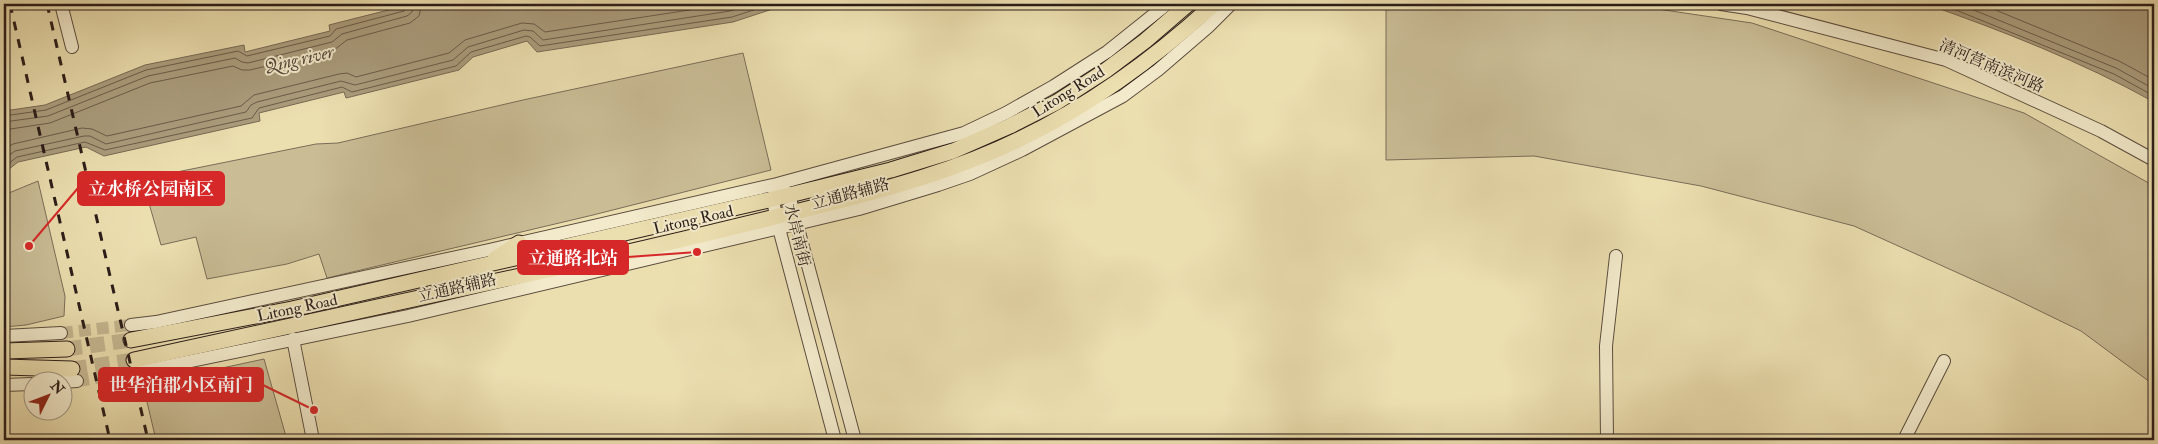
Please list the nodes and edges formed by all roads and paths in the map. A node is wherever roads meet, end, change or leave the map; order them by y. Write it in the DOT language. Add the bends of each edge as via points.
graph roads {
  1 [pos="61,4"];
  2 [pos="1167,4"];
  3 [pos="1188,4"];
  4 [pos="1214,4"];
  5 [pos="1231,4"];
  6 [pos="1721,4"];
  7 [pos="72,47"];
  8 [pos="1109,86"];
  9 [pos="1067,127"];
  10 [pos="2154,160"];
  11 [pos="778,184"];
  12 [pos="788,196"];
  13 [pos="772,199"];
  14 [pos="795,218"];
  15 [pos="778,223"];
  16 [pos="519,243"];
  17 [pos="1616,256"];
  18 [pos="592,260"];
  19 [pos="487,264"];
  20 [pos="616,266"];
  21 [pos="61,332"];
  22 [pos="131,333"];
  23 [pos="4,336"];
  24 [pos="293,339"];
  25 [pos="67,350"];
  26 [pos="4,351"];
  27 [pos="1944,361"];
  28 [pos="136,366"];
  29 [pos="4,367"];
  30 [pos="75,375"];
  31 [pos="72,377"];
  32 [pos="22,384"];
  33 [pos="4,385"];
  34 [pos="313,440"];
  35 [pos="835,440"];
  36 [pos="855,440"];
  37 [pos="1607,440"];
  38 [pos="1904,440"];
  1 -- 7 [label="street"];
  2 -- 11 [label="street, 立通路辅路" via="1107,52 964,133"];
  3 -- 12 [label="main road, Litong Road" via="1105,72 1010,126 953,151"];
  4 -- 8 [label="main road, Litong Road" via="1179,35"];
  5 -- 9 [label="street, 立通路辅路" via="1158,70 1123,96"];
  6 -- 10 [label="street, 清河营南滨河路" via="1946,60 2101,131"];
  8 -- 9 [label="main road"];
  8 -- 14 [label="main road, Litong Road" via="1036,131 968,162"];
  9 -- 14 [label="street, 立通路辅路" via="954,180 859,209"];
  11 -- 12 [label="street, 水岸南街"];
  11 -- 13 [label="street, 水岸南街"];
  11 -- 16 [label="street, 立通路辅路"];
  12 -- 13 [label="main road, Litong Road"];
  12 -- 14 [label="street, 水岸南街"];
  13 -- 15 [label="street, 水岸南街"];
  13 -- 19 [label="main road, Litong Road"];
  14 -- 15 [label="main road, Litong Road"];
  14 -- 36 [label="street, 水岸南街"];
  15 -- 18 [label="main road, Litong Road"];
  15 -- 20 [label="street, 立通路辅路"];
  15 -- 35 [label="street, 水岸南街"];
  16 -- 19 [label="main road"];
  16 -- 22 [label="street, 立通路辅路" via="166,320"];
  17 -- 37 [label="street" via="1606,346"];
  18 -- 20 [label="main road"];
  18 -- 28 [label="main road, Litong Road"];
  19 -- 22 [label="main road, Litong Road" via="292,309"];
  20 -- 24 [label="street, 立通路辅路" via="408,316"];
  21 -- 23 [label="street"];
  24 -- 28 [label="street, 立通路辅路"];
  24 -- 34 [label="street"];
  25 -- 26 [label="main road"];
  27 -- 38 [label="street"];
  29 -- 30 [label="main road"];
  30 -- 31 [label="street"];
  32 -- 33 [label="street"];
}
